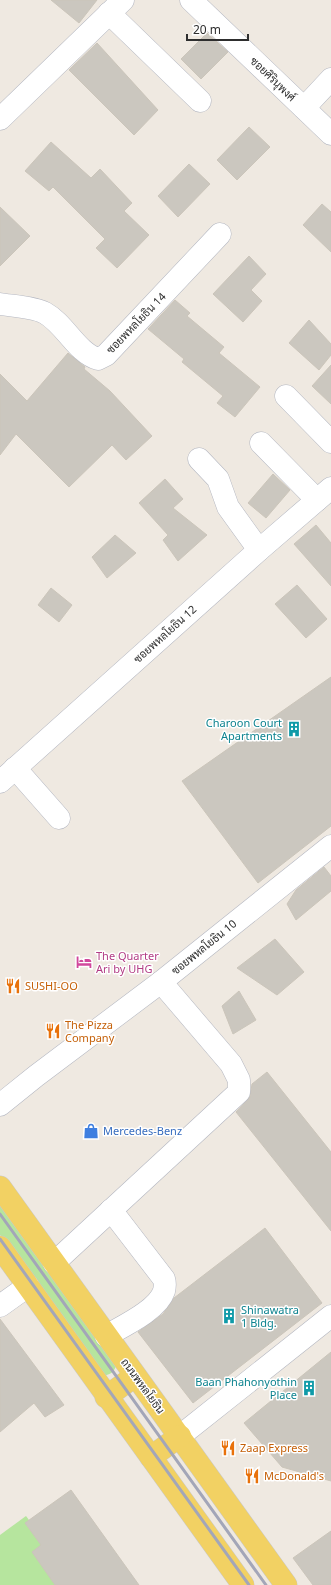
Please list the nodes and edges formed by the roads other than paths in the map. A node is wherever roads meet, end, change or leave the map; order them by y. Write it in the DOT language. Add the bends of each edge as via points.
graph roads {
  1 [pos="191,0"];
  2 [pos="116,6"];
  3 [pos="331,78"];
  4 [pos="200,101"];
  5 [pos="304,108"];
  6 [pos="0,120"];
  7 [pos="331,134"];
  8 [pos="220,234"];
  9 [pos="0,304"];
  10 [pos="286,396"];
  11 [pos="331,442"];
  12 [pos="261,443"];
  13 [pos="199,459"];
  14 [pos="324,494"];
  15 [pos="259,550"];
  16 [pos="8,775"];
  17 [pos="59,818"];
  18 [pos="331,846"];
  19 [pos="161,982"];
  20 [pos="0,1105"];
  21 [pos="0,1187"];
  22 [pos="110,1210"];
  23 [pos="0,1247"];
  24 [pos="54,1263"];
  25 [pos="28,1286"];
  26 [pos="0,1306"];
  27 [pos="331,1316"];
  28 [pos="106,1336"];
  29 [pos="135,1376"];
  30 [pos="106,1397"];
  31 [pos="180,1436"];
  32 [pos="151,1457"];
  33 [pos="243,1585"];
  34 [pos="286,1585"];
  1 -- 5 [label="street, ซอยศิรินุพงศ์"];
  2 -- 4 [label="street"];
  2 -- 6 [label="street"];
  3 -- 5 [label="street, ซอยศิรินุพงศ์"];
  5 -- 7 [label="street, ซอยศิรินุพงศ์"];
  8 -- 9 [label="street, ซอยพหลโยธิน 14" via="106,355 98,359 88,355 45,313"];
  10 -- 11 [label="street"];
  12 -- 14 [label="street"];
  13 -- 15 [label="street" via="218,479 228,507"];
  14 -- 15 [label="street, ซอยพหลโยธิน 12"];
  15 -- 16 [label="street, ซอยพหลโยธิน 12"];
  16 -- 17 [label="street"];
  18 -- 19 [label="street, ซอยพหลโยธิน 10"];
  19 -- 20 [label="street, ซอยพหลโยธิน 10"];
  19 -- 22 [label="street" via="231,1064 239,1080 239,1092"];
  21 -- 24 [label="main road, ถนนพหลโยธิน"];
  22 -- 24 [label="street"];
  22 -- 28 [label="street" via="164,1278 165,1283 155,1305"];
  23 -- 25 [label="main road"];
  24 -- 28 [label="main road, ถนนพหลโยธิน"];
  25 -- 26 [label="street"];
  25 -- 30 [label="main road"];
  27 -- 31 [label="street"];
  28 -- 29 [label="main road, ถนนพหลโยธิน"];
  29 -- 30 [label="main road"];
  29 -- 31 [label="main road, ถนนพหลโยธิน"];
  30 -- 32 [label="main road"];
  31 -- 32 [label="main road"];
  31 -- 34 [label="main road, ถนนพหลโยธิน"];
  32 -- 33 [label="main road"];
}
